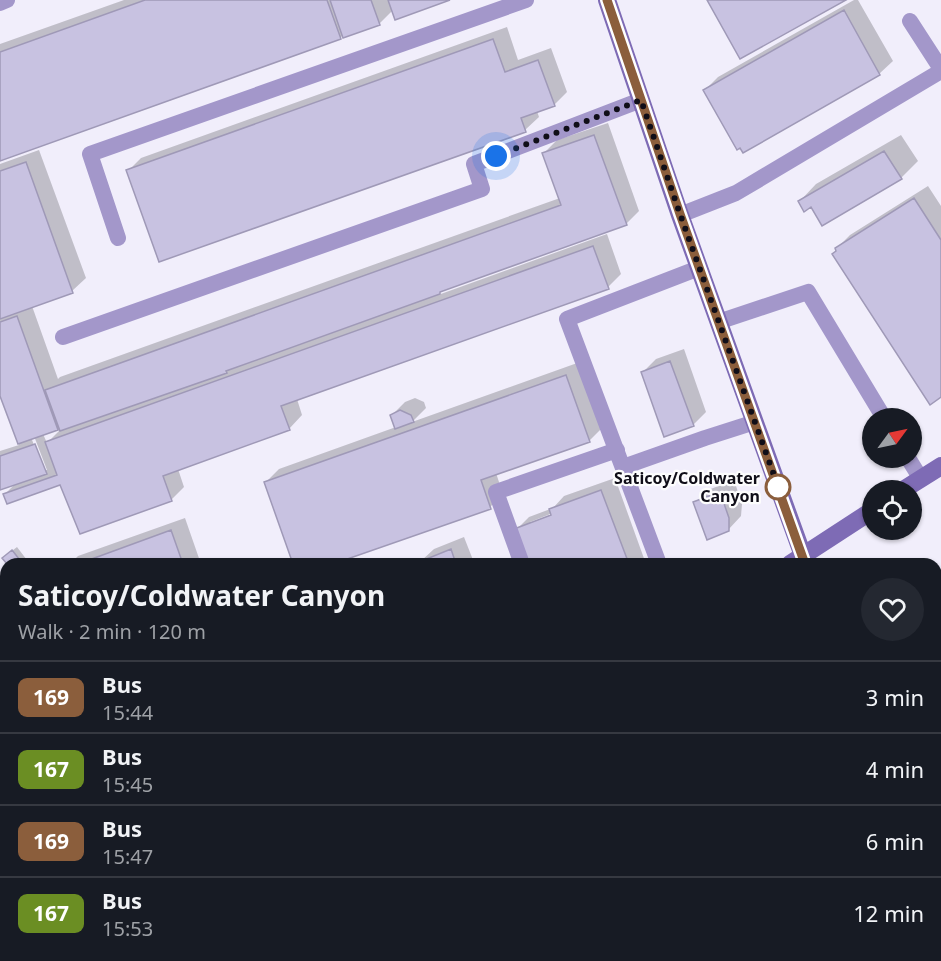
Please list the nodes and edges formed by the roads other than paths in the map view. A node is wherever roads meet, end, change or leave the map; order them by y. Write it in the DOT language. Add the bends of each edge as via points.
graph roads {
  1 [pos="7,0"];
  2 [pos="526,0"];
  3 [pos="607,0"];
  4 [pos="0,3"];
  5 [pos="910,21"];
  6 [pos="941,70"];
  7 [pos="641,100"];
  8 [pos="680,214"];
  9 [pos="118,238"];
  10 [pos="699,268"];
  11 [pos="718,322"];
  12 [pos="63,337"];
  13 [pos="878,408"];
  14 [pos="755,422"];
  15 [pos="617,450"];
  16 [pos="941,466"];
  17 [pos="623,467"];
  18 [pos="914,468"];
  19 [pos="921,479"];
  20 [pos="862,518"];
  21 [pos="520,558"];
  22 [pos="657,558"];
  23 [pos="799,558"];
  24 [pos="804,558"];
  1 -- 4 [label="lane"];
  2 -- 9 [label="lane" via="90,154"];
  3 -- 7 [label="street"];
  5 -- 6 [label="lane"];
  6 -- 8 [label="lane" via="736,193"];
  7 -- 8 [label="street"];
  7 -- 12 [label="lane" via="474,164 482,189"];
  8 -- 10 [label="street"];
  10 -- 11 [label="street"];
  10 -- 15 [label="lane" via="567,319"];
  11 -- 13 [label="lane" via="808,292"];
  11 -- 14 [label="street"];
  14 -- 17 [label="lane"];
  14 -- 23 [label="street"];
  15 -- 17 [label="lane"];
  15 -- 21 [label="lane" via="496,492"];
  16 -- 19 [label="street"];
  17 -- 22 [label="lane"];
  18 -- 19 [label="lane"];
  20 -- 24 [label="street"];
}
